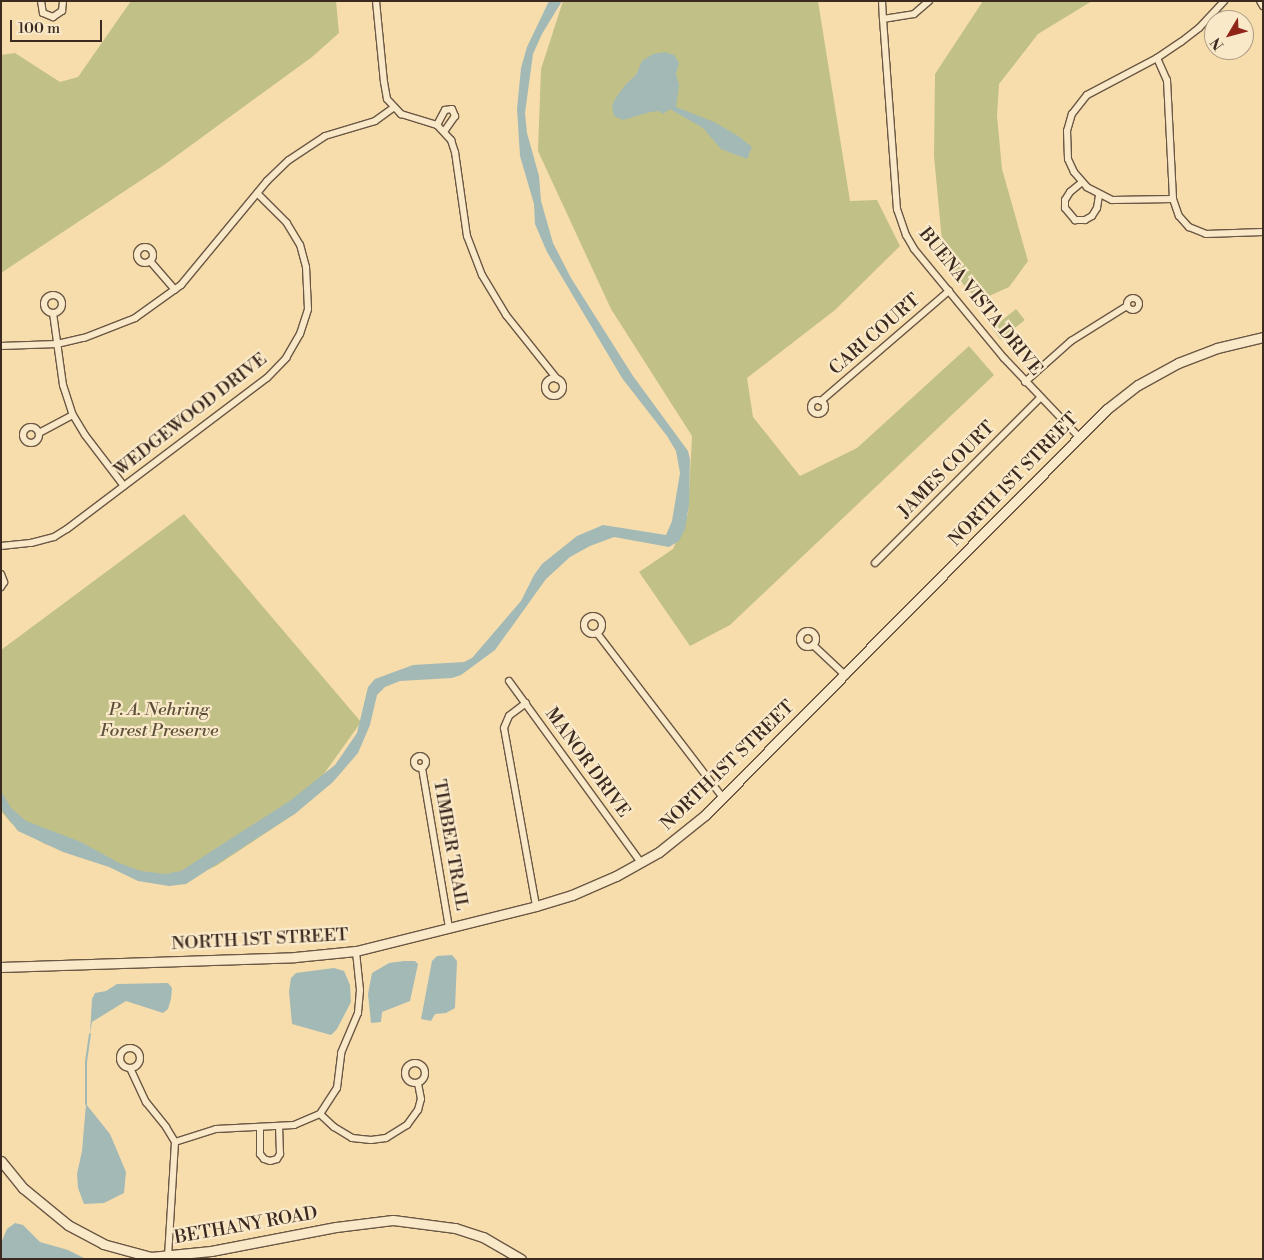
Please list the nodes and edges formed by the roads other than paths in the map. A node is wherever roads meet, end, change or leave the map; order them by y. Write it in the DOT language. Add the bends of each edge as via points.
graph roads {
  1 [pos="41,1"];
  2 [pos="63,1"];
  3 [pos="376,1"];
  4 [pos="882,1"];
  5 [pos="929,1"];
  6 [pos="1224,1"];
  7 [pos="1260,1"];
  8 [pos="1263,6"];
  9 [pos="883,19"];
  10 [pos="1157,58"];
  11 [pos="393,108"];
  12 [pos="437,125"];
  13 [pos="444,132"];
  14 [pos="1081,183"];
  15 [pos="257,194"];
  16 [pos="1099,195"];
  17 [pos="1174,199"];
  18 [pos="1263,232"];
  19 [pos="150,261"];
  20 [pos="175,290"];
  21 [pos="949,291"];
  22 [pos="1127,306"];
  23 [pos="53,313"];
  24 [pos="1263,337"];
  25 [pos="57,344"];
  26 [pos="1,346"];
  27 [pos="557,379"];
  28 [pos="1025,382"];
  29 [pos="1040,398"];
  30 [pos="821,401"];
  31 [pos="73,414"];
  32 [pos="39,432"];
  33 [pos="1078,436"];
  34 [pos="124,486"];
  35 [pos="1,546"];
  36 [pos="875,564"];
  37 [pos="1,574"];
  38 [pos="1,587"];
  39 [pos="597,633"];
  40 [pos="813,645"];
  41 [pos="846,676"];
  42 [pos="509,680"];
  43 [pos="526,703"];
  44 [pos="422,768"];
  45 [pos="723,798"];
  46 [pos="641,862"];
  47 [pos="536,906"];
  48 [pos="449,928"];
  49 [pos="356,951"];
  50 [pos="1,968"];
  51 [pos="130,1068"];
  52 [pos="418,1083"];
  53 [pos="320,1114"];
  54 [pos="279,1126"];
  55 [pos="260,1128"];
  56 [pos="175,1142"];
  57 [pos="1,1161"];
  58 [pos="166,1257"];
  59 [pos="521,1259"];
  1 -- 2 [label="street" via="42,13 51,18 61,13"];
  3 -- 11 [label="street" via="384,82"];
  4 -- 9 [label="street, BUENA VISTA DRIVE"];
  5 -- 9 [label="street" via="914,14"];
  6 -- 10 [label="street" via="1199,28"];
  7 -- 8 [label="street"];
  9 -- 21 [label="street, BUENA VISTA DRIVE" via="900,219 910,243"];
  10 -- 14 [label="street" via="1091,93 1077,106 1067,130 1066,144 1068,158"];
  10 -- 17 [label="street" via="1167,80"];
  11 -- 12 [label="street" via="407,117"];
  11 -- 15 [label="street" via="375,120 310,144 289,160"];
  12 -- 13 [label="street"];
  12 -- 13 [label="street" via="445,110 452,109 456,116"];
  13 -- 27 [label="street" via="453,146 467,236 482,275 506,315"];
  14 -- 16 [label="street"];
  14 -- 16 [label="street" via="1065,200 1065,208 1075,220 1084,220 1096,212"];
  15 -- 20 [label="street"];
  15 -- 34 [label="street, WEDGEWOOD DRIVE" via="287,223 303,252 308,299 300,334 286,358 267,378"];
  16 -- 17 [label="street" via="1122,201"];
  17 -- 18 [label="street" via="1182,220 1199,232"];
  19 -- 20 [label="street"];
  20 -- 25 [label="street" via="127,322 99,334"];
  21 -- 28 [label="street, BUENA VISTA DRIVE"];
  21 -- 30 [label="street, CARI COURT"];
  22 -- 28 [label="street" via="1071,341"];
  23 -- 25 [label="street"];
  24 -- 33 [label="street, NORTH 1ST STREET" via="1208,351 1156,375 1107,409"];
  25 -- 26 [label="street"];
  25 -- 31 [label="street" via="63,385"];
  28 -- 29 [label="street, BUENA VISTA DRIVE"];
  29 -- 33 [label="street, BUENA VISTA DRIVE"];
  29 -- 36 [label="street, JAMES COURT"];
  31 -- 32 [label="street"];
  31 -- 34 [label="street"];
  33 -- 41 [label="street, NORTH 1ST STREET"];
  34 -- 35 [label="street, WEDGEWOOD DRIVE" via="59,534 32,543"];
  37 -- 38 [label="street" via="4,582"];
  39 -- 45 [label="street"];
  40 -- 41 [label="street"];
  41 -- 45 [label="street, NORTH 1ST STREET"];
  42 -- 43 [label="street, MANOR DRIVE"];
  43 -- 46 [label="street, MANOR DRIVE"];
  43 -- 47 [label="street" via="509,716 504,728"];
  44 -- 48 [label="street, TIMBER TRAIL"];
  45 -- 46 [label="street, NORTH 1ST STREET" via="685,833"];
  46 -- 47 [label="street, NORTH 1ST STREET" via="572,895"];
  47 -- 48 [label="street, NORTH 1ST STREET"];
  48 -- 49 [label="street, NORTH 1ST STREET"];
  49 -- 50 [label="street, NORTH 1ST STREET" via="295,957"];
  49 -- 53 [label="street" via="360,990 358,1013 341,1053 337,1088"];
  51 -- 56 [label="street" via="146,1102"];
  52 -- 53 [label="street" via="421,1099 418,1110 407,1125 386,1138 352,1138"];
  53 -- 54 [label="street" via="301,1123"];
  54 -- 55 [label="street"];
  54 -- 55 [label="street" via="280,1154 270,1161 260,1154"];
  55 -- 56 [label="street" via="216,1129"];
  56 -- 58 [label="street"];
  57 -- 58 [label="street, BETHANY ROAD" via="40,1204 84,1235 103,1244 151,1257"];
  58 -- 59 [label="street, BETHANY ROAD" via="359,1223 393,1220 455,1228 482,1237"];
}
